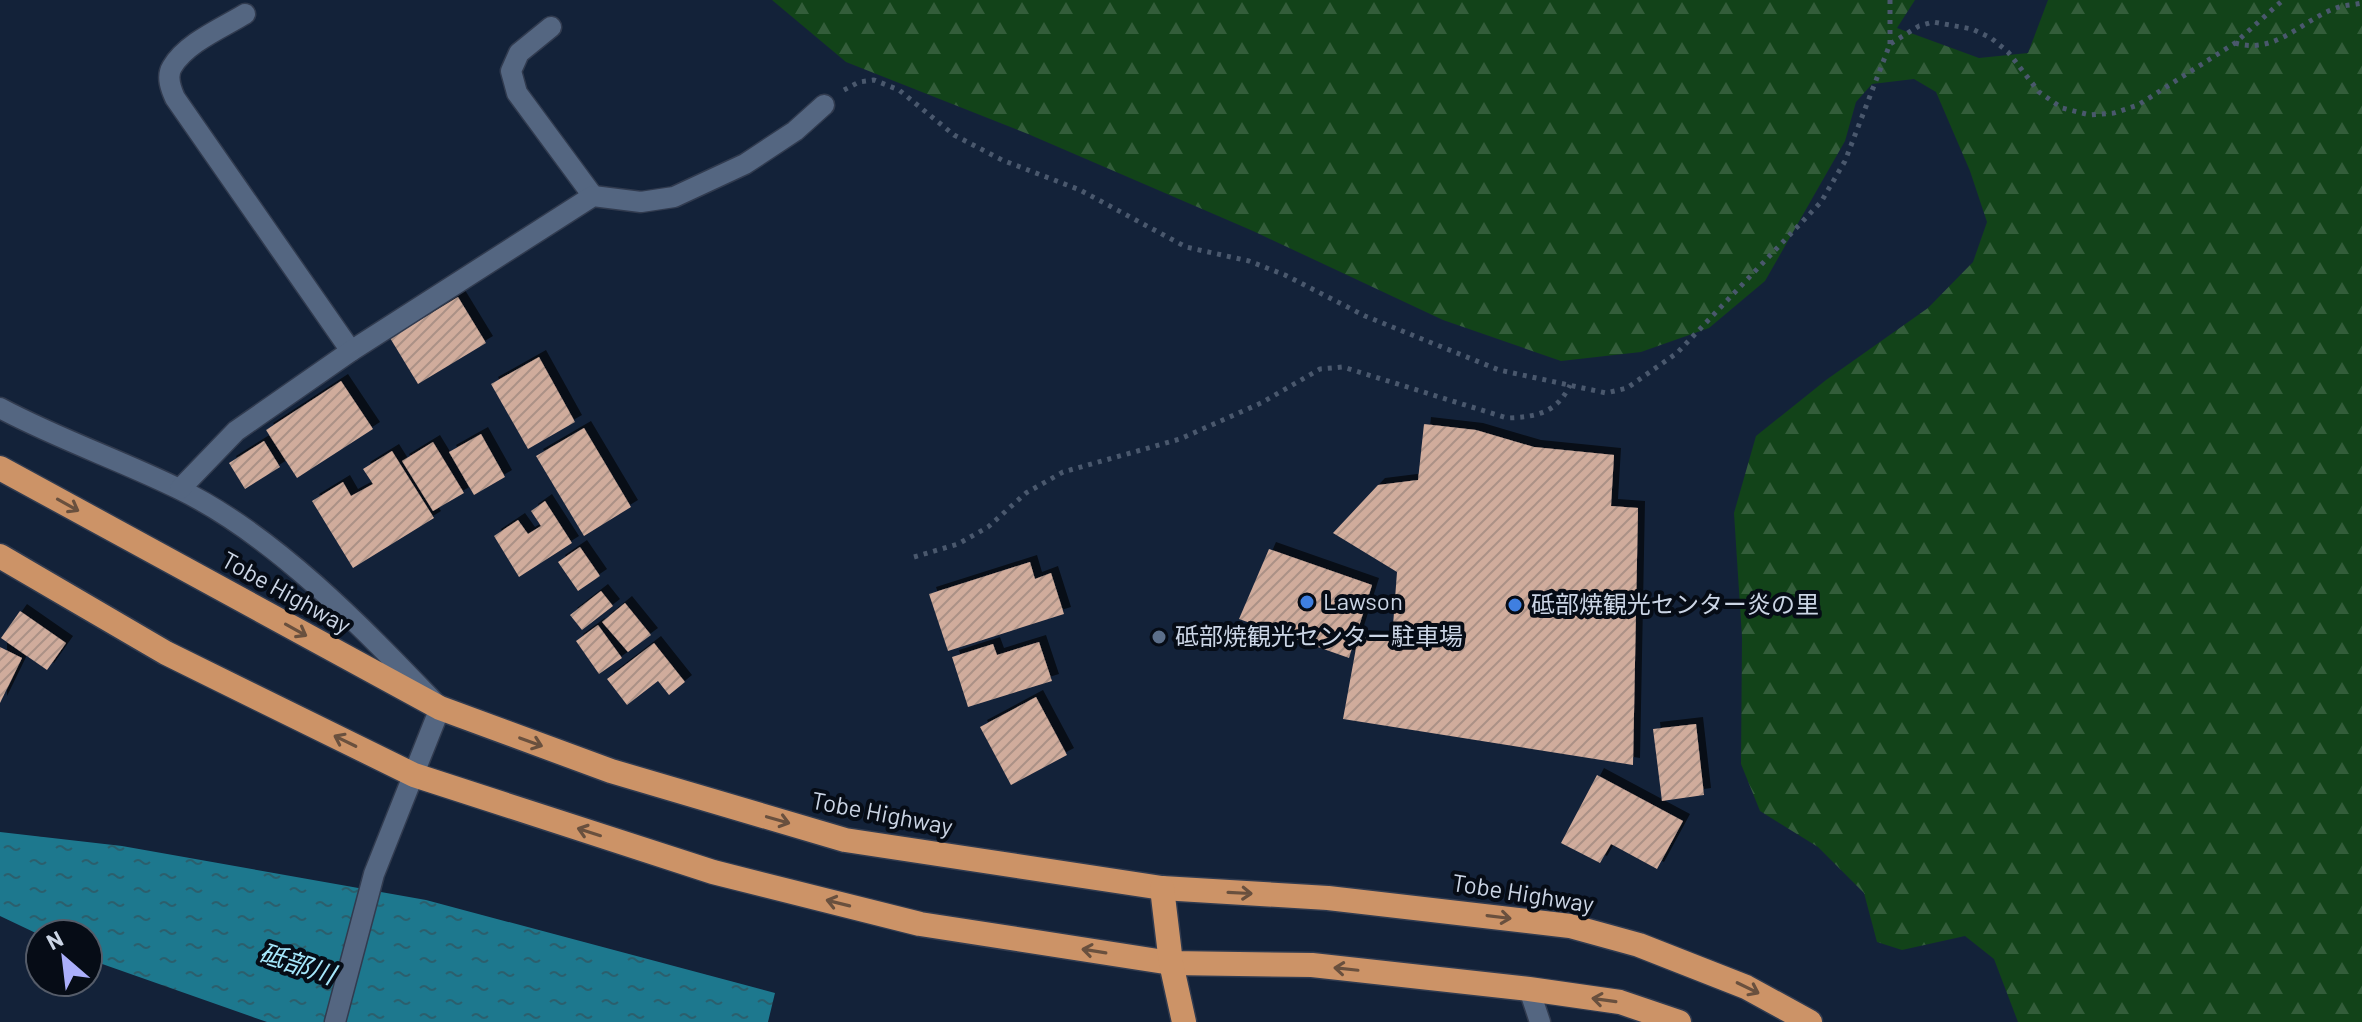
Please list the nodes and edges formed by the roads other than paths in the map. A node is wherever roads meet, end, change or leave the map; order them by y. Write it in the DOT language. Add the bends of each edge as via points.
graph roads {
  1 [pos="245,14"];
  2 [pos="551,27"];
  3 [pos="824,105"];
  4 [pos="593,196"];
  5 [pos="351,351"];
  6 [pos="0,408"];
  7 [pos="0,468"];
  8 [pos="180,489"];
  9 [pos="0,556"];
  10 [pos="440,708"];
  11 [pos="414,775"];
  12 [pos="1162,888"];
  13 [pos="1171,963"];
  14 [pos="1529,989"];
  15 [pos="335,1022"];
  16 [pos="1184,1022"];
  17 [pos="1540,1022"];
  18 [pos="1679,1022"];
  19 [pos="1810,1022"];
  1 -- 5 [label="street" via="193,45 170,68 169,81 175,98"];
  2 -- 4 [label="street" via="519,53 511,71 517,93"];
  3 -- 4 [label="street" via="745,164 674,197 641,202"];
  4 -- 5 [label="street"];
  5 -- 8 [label="street" via="236,431"];
  6 -- 8 [label="street" via="54,437"];
  7 -- 10 [label="highway, Tobe Highway, one-way"];
  8 -- 10 [label="street" via="259,540 363,627"];
  11 -- 9 [label="highway, one-way" via="166,653"];
  10 -- 11 [label="street"];
  10 -- 12 [label="highway, Tobe Highway, one-way" via="611,771 845,840"];
  13 -- 11 [label="highway, one-way" via="905,920 713,872"];
  11 -- 15 [label="street" via="374,874"];
  12 -- 13 [label="highway"];
  12 -- 19 [label="highway, Tobe Highway, one-way" via="1328,898 1570,926 1639,945 1746,987"];
  14 -- 13 [label="highway, one-way" via="1312,965"];
  13 -- 16 [label="highway"];
  14 -- 17 [label="street"];
  18 -- 14 [label="highway, one-way" via="1620,1002"];
}
